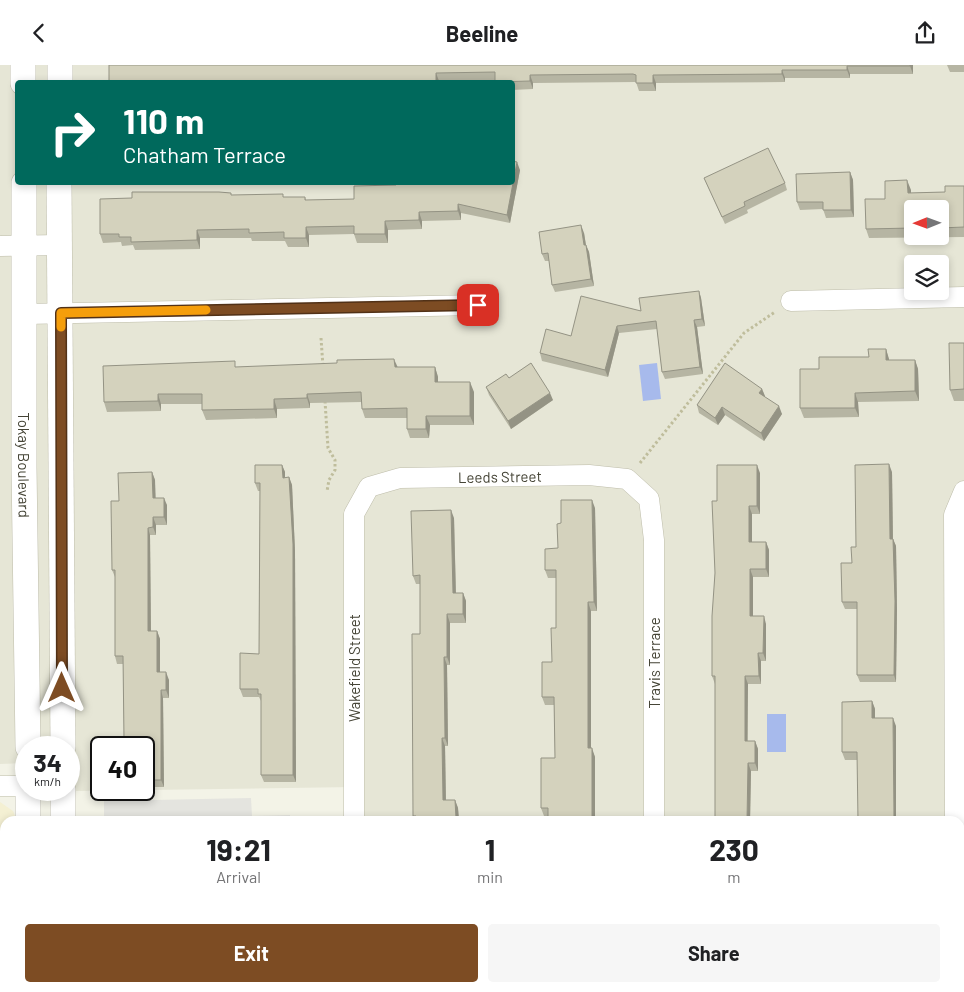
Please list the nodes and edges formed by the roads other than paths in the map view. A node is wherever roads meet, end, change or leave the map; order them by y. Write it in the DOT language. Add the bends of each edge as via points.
graph roads {
  1 [pos="23,65"];
  2 [pos="60,65"];
  3 [pos="23,80"];
  4 [pos="60,80"];
  5 [pos="24,185"];
  6 [pos="59,185"];
  7 [pos="12,245"];
  8 [pos="59,245"];
  9 [pos="964,297"];
  10 [pos="791,301"];
  11 [pos="478,305"];
  12 [pos="61,313"];
  13 [pos="25,314"];
  14 [pos="964,491"];
  15 [pos="650,505"];
  16 [pos="354,514"];
  17 [pos="28,736"];
  18 [pos="63,736"];
  19 [pos="0,786"];
  20 [pos="15,786"];
  21 [pos="28,801"];
  22 [pos="63,801"];
  23 [pos="28,816"];
  24 [pos="63,816"];
  25 [pos="354,816"];
  26 [pos="654,816"];
  27 [pos="955,816"];
  1 -- 3 [label="street"];
  2 -- 4 [label="street"];
  5 -- 7 [label="street, Tokay Boulevard"];
  6 -- 8 [label="street"];
  7 -- 8 [label="street"];
  7 -- 13 [label="street, Tokay Boulevard"];
  8 -- 12 [label="street"];
  9 -- 10 [label="street"];
  11 -- 12 [label="street"];
  12 -- 13 [label="street"];
  12 -- 18 [label="street"];
  13 -- 17 [label="street, Tokay Boulevard"];
  14 -- 27 [label="street" via="954,515"];
  15 -- 16 [label="street, Leeds Street" via="649,499 627,479 589,475 400,478 369,487"];
  15 -- 26 [label="street, Travis Terrace" via="654,540"];
  16 -- 25 [label="street, Wakefield Street"];
  19 -- 20 [label="street"];
  21 -- 23 [label="street"];
  22 -- 24 [label="street"];
}
